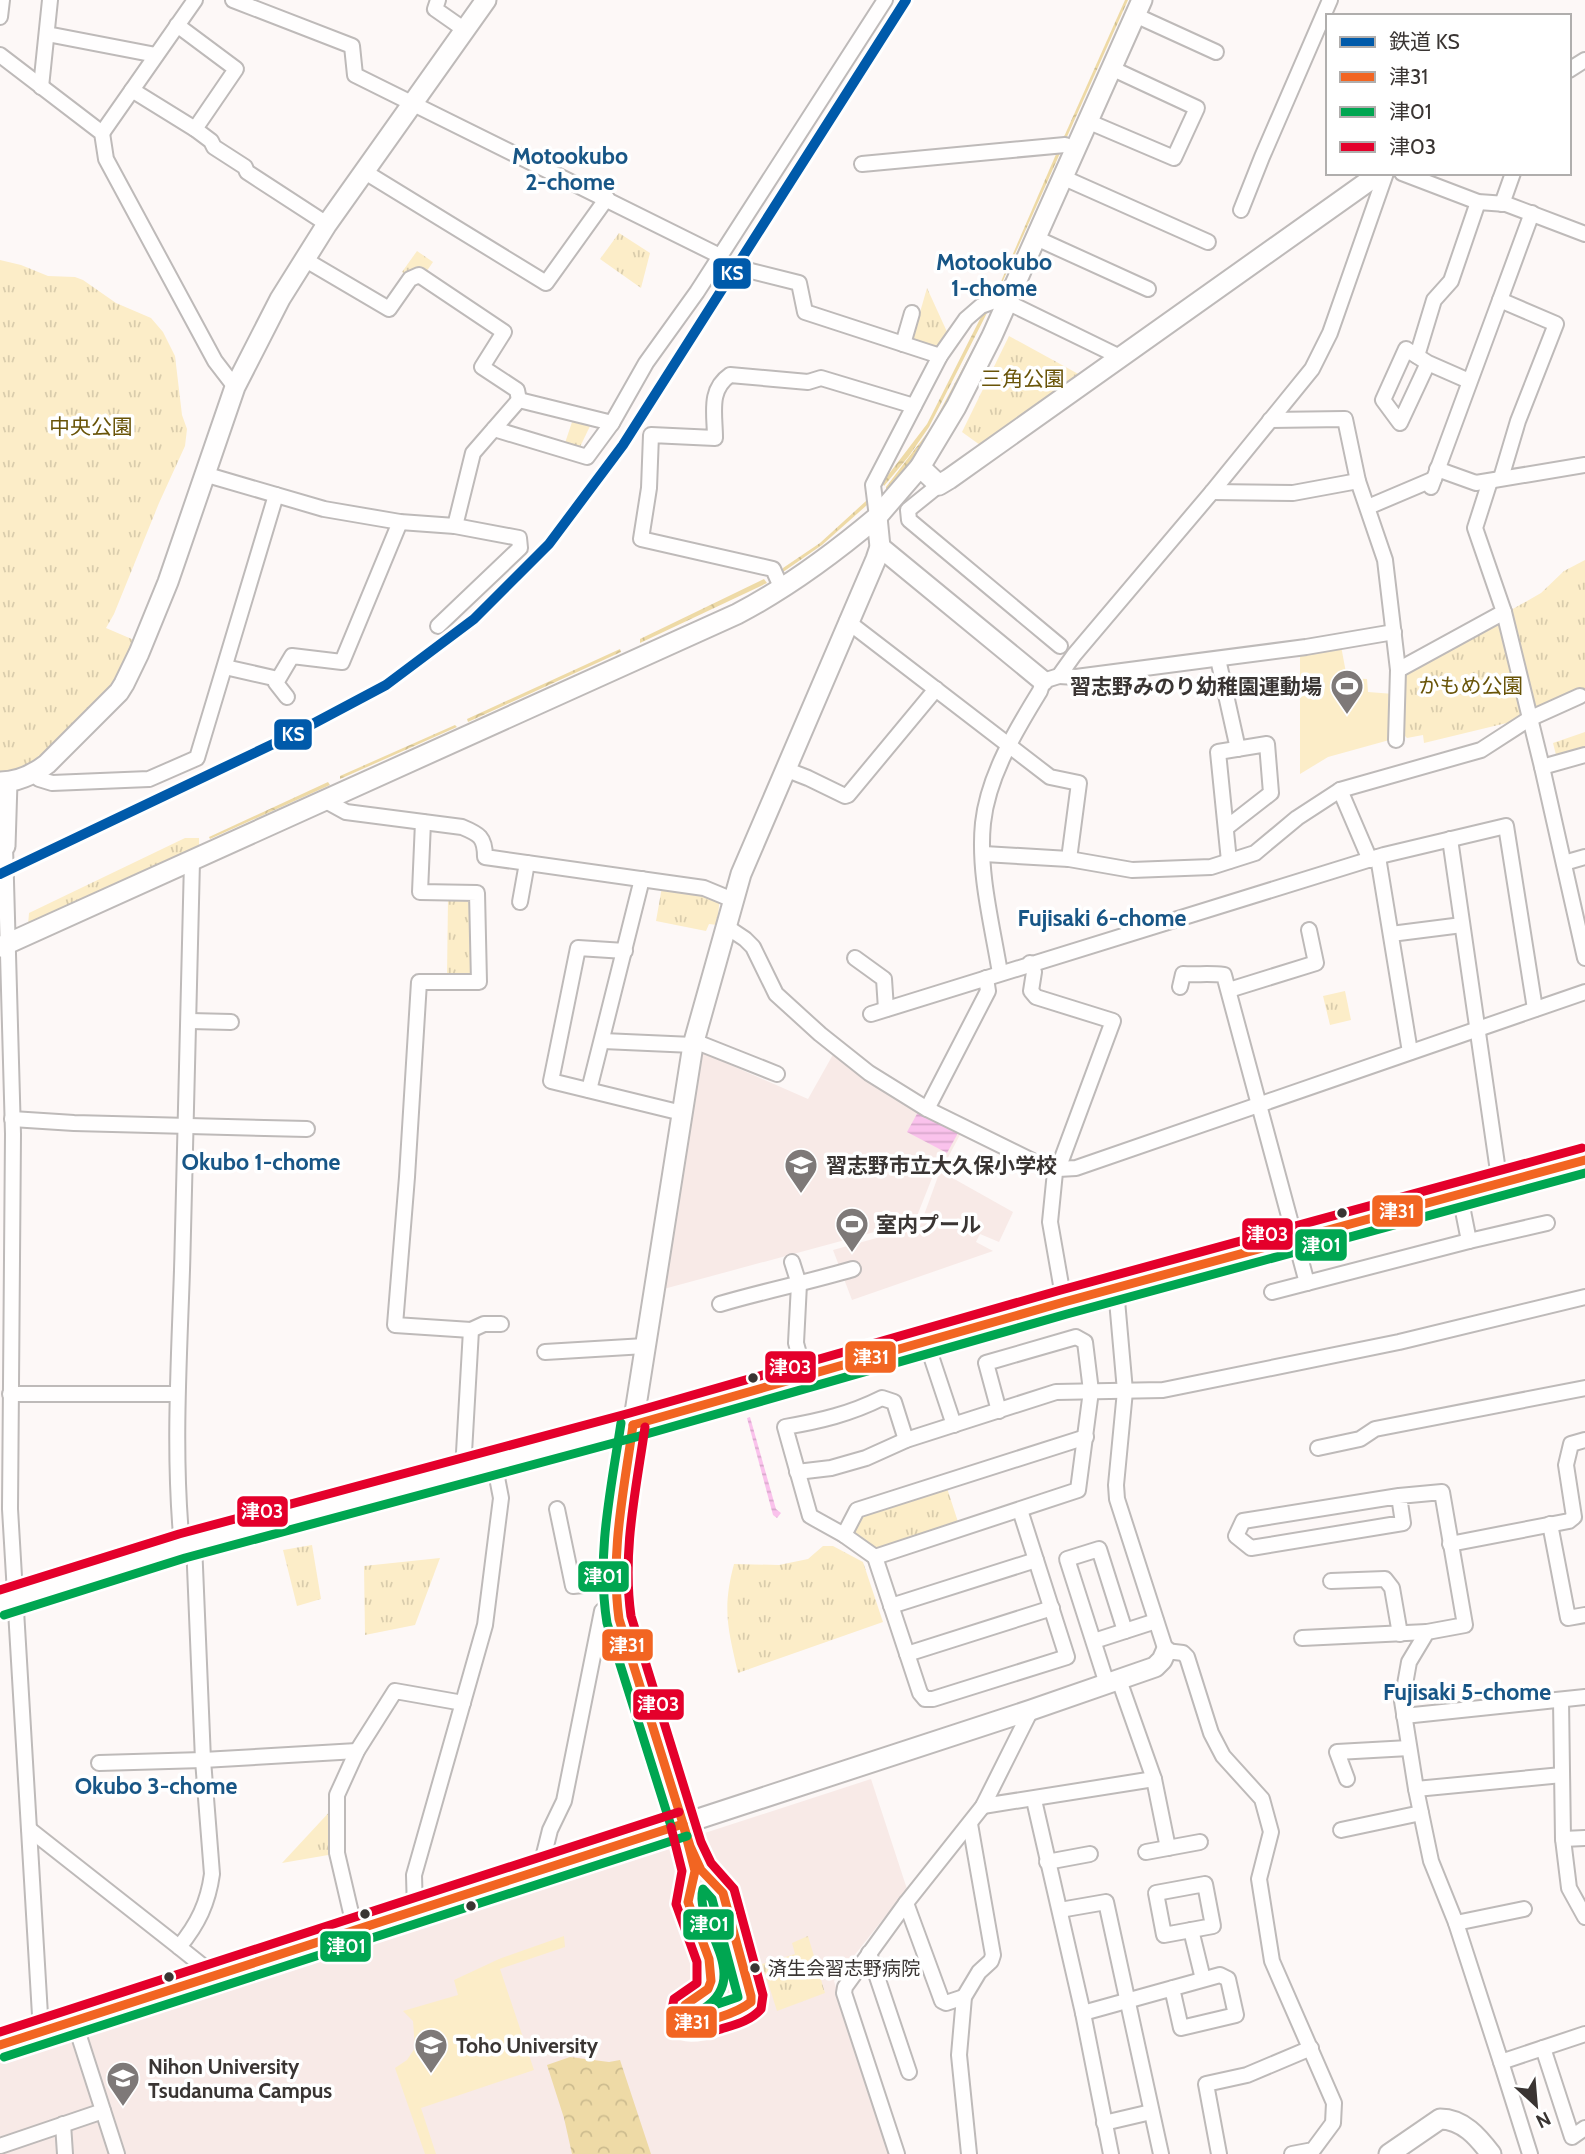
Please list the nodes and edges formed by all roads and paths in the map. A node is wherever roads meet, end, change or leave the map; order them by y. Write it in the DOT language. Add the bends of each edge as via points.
graph roads {
  1 [pos="2,0"];
  2 [pos="50,0"];
  3 [pos="195,0"];
  4 [pos="233,0"];
  5 [pos="438,0"];
  6 [pos="486,0"];
  7 [pos="885,0"];
  8 [pos="1330,0"];
  9 [pos="1138,8"];
  10 [pos="0,17"];
  11 [pos="177,25"];
  12 [pos="465,30"];
  13 [pos="47,34"];
  14 [pos="1216,52"];
  15 [pos="0,55"];
  16 [pos="156,55"];
  17 [pos="1111,68"];
  18 [pos="41,86"];
  19 [pos="132,90"];
  20 [pos="414,103"];
  21 [pos="1087,121"];
  22 [pos="195,129"];
  23 [pos="102,132"];
  24 [pos="1074,149"];
  25 [pos="862,164"];
  26 [pos="365,172"];
  27 [pos="1377,175"];
  28 [pos="1385,175"];
  29 [pos="1407,175"];
  30 [pos="1512,175"];
  31 [pos="1062,177"];
  32 [pos="607,198"];
  33 [pos="1478,202"];
  34 [pos="1502,204"];
  35 [pos="1241,209"];
  36 [pos="1531,213"];
  37 [pos="327,224"];
  38 [pos="1585,234"];
  39 [pos="1036,238"];
  40 [pos="1208,242"];
  41 [pos="720,256"];
  42 [pos="304,259"];
  43 [pos="747,270"];
  44 [pos="1148,289"];
  45 [pos="1500,300"];
  46 [pos="1007,302"];
  47 [pos="912,313"];
  48 [pos="903,344"];
  49 [pos="940,356"];
  50 [pos="1120,357"];
  51 [pos="1469,380"];
  52 [pos="235,387"];
  53 [pos="519,400"];
  54 [pos="914,406"];
  55 [pos="1270,420"];
  56 [pos="612,423"];
  57 [pos="494,429"];
  58 [pos="1585,466"];
  59 [pos="920,467"];
  60 [pos="204,474"];
  61 [pos="1434,478"];
  62 [pos="1495,480"];
  63 [pos="1358,481"];
  64 [pos="939,485"];
  65 [pos="1212,492"];
  66 [pos="276,495"];
  67 [pos="1368,507"];
  68 [pos="877,517"];
  69 [pos="400,522"];
  70 [pos="455,526"];
  71 [pos="880,547"];
  72 [pos="782,589"];
  73 [pos="1504,612"];
  74 [pos="847,621"];
  75 [pos="438,626"];
  76 [pos="1394,632"];
  77 [pos="1060,646"];
  78 [pos="1218,659"];
  79 [pos="225,667"];
  80 [pos="1398,670"];
  81 [pos="278,679"];
  82 [pos="1051,679"];
  83 [pos="936,689"];
  84 [pos="1580,696"];
  85 [pos="287,697"];
  86 [pos="1529,719"];
  87 [pos="1396,740"];
  88 [pos="1008,744"];
  89 [pos="1238,749"];
  90 [pos="1585,755"];
  91 [pos="1542,767"];
  92 [pos="785,769"];
  93 [pos="34,773"];
  94 [pos="4,782"];
  95 [pos="1340,790"];
  96 [pos="326,801"];
  97 [pos="423,822"];
  98 [pos="1226,828"];
  99 [pos="1450,839"];
  100 [pos="3,847"];
  101 [pos="984,854"];
  102 [pos="1585,857"];
  103 [pos="1374,858"];
  104 [pos="1069,859"];
  105 [pos="192,861"];
  106 [pos="1229,861"];
  107 [pos="527,863"];
  108 [pos="1564,863"];
  109 [pos="642,879"];
  110 [pos="733,900"];
  111 [pos="1578,900"];
  112 [pos="520,902"];
  113 [pos="1462,925"];
  114 [pos="727,927"];
  115 [pos="1309,930"];
  116 [pos="1391,934"];
  117 [pos="4,945"];
  118 [pos="625,951"];
  119 [pos="855,958"];
  120 [pos="1585,958"];
  121 [pos="1030,963"];
  122 [pos="993,975"];
  123 [pos="1180,987"];
  124 [pos="1229,990"];
  125 [pos="1585,992"];
  126 [pos="886,1009"];
  127 [pos="1535,1009"];
  128 [pos="871,1014"];
  129 [pos="190,1021"];
  130 [pos="231,1022"];
  131 [pos="1477,1028"];
  132 [pos="603,1041"];
  133 [pos="694,1043"];
  134 [pos="1410,1052"];
  135 [pos="777,1074"];
  136 [pos="589,1090"];
  137 [pos="1258,1105"];
  138 [pos="927,1109"];
  139 [pos="682,1113"];
  140 [pos="186,1126"];
  141 [pos="8,1129"];
  142 [pos="307,1129"];
  143 [pos="1585,1160"];
  144 [pos="1057,1170"];
  145 [pos="1500,1185"];
  146 [pos="1460,1196"];
  147 [pos="1547,1223"];
  148 [pos="1294,1240"];
  149 [pos="1469,1241"];
  150 [pos="792,1262"];
  151 [pos="853,1269"];
  152 [pos="1307,1283"];
  153 [pos="799,1284"];
  154 [pos="1116,1289"];
  155 [pos="1272,1292"];
  156 [pos="1585,1297"];
  157 [pos="1064,1302"];
  158 [pos="720,1304"];
  159 [pos="501,1324"];
  160 [pos="471,1330"];
  161 [pos="926,1341"];
  162 [pos="645,1346"];
  163 [pos="545,1352"];
  164 [pos="805,1376"];
  165 [pos="7,1388"];
  166 [pos="1585,1388"];
  167 [pos="1091,1391"];
  168 [pos="1125,1391"];
  169 [pos="177,1394"];
  170 [pos="999,1410"];
  171 [pos="633,1425"];
  172 [pos="954,1425"];
  173 [pos="1086,1437"];
  174 [pos="906,1440"];
  175 [pos="1585,1440"];
  176 [pos="1318,1448"];
  177 [pos="494,1462"];
  178 [pos="463,1470"];
  179 [pos="797,1472"];
  180 [pos="1399,1496"];
  181 [pos="557,1509"];
  182 [pos="1020,1510"];
  183 [pos="1550,1524"];
  184 [pos="844,1535"];
  185 [pos="1450,1544"];
  186 [pos="188,1545"];
  187 [pos="875,1557"];
  188 [pos="1036,1560"];
  189 [pos="1331,1581"];
  190 [pos="615,1590"];
  191 [pos="8,1601"];
  192 [pos="891,1606"];
  193 [pos="1052,1608"];
  194 [pos="1585,1615"];
  195 [pos="1156,1621"];
  196 [pos="1125,1631"];
  197 [pos="1427,1632"];
  198 [pos="1400,1634"];
  199 [pos="1301,1638"];
  200 [pos="1094,1641"];
  201 [pos="1166,1651"];
  202 [pos="907,1654"];
  203 [pos="1113,1682"];
  204 [pos="1585,1697"];
  205 [pos="1561,1700"];
  206 [pos="463,1703"];
  207 [pos="1031,1710"];
  208 [pos="1404,1716"];
  209 [pos="1409,1748"];
  210 [pos="357,1751"];
  211 [pos="204,1760"];
  212 [pos="99,1763"];
  213 [pos="1562,1775"];
  214 [pos="1154,1779"];
  215 [pos="1347,1779"];
  216 [pos="1416,1789"];
  217 [pos="1034,1800"];
  218 [pos="983,1806"];
  219 [pos="1421,1813"];
  220 [pos="683,1824"];
  221 [pos="970,1824"];
  222 [pos="29,1829"];
  223 [pos="1341,1830"];
  224 [pos="1585,1838"];
  225 [pos="1563,1839"];
  226 [pos="1200,1842"];
  227 [pos="1168,1848"];
  228 [pos="1146,1852"];
  229 [pos="1090,1854"];
  230 [pos="1047,1861"];
  231 [pos="540,1870"];
  232 [pos="1585,1886"];
  233 [pos="1569,1888"];
  234 [pos="906,1903"];
  235 [pos="1524,1909"];
  236 [pos="415,1910"];
  237 [pos="1060,1910"];
  238 [pos="1585,1917"];
  239 [pos="1456,1923"];
  240 [pos="355,1930"];
  241 [pos="1191,1930"];
  242 [pos="179,1947"];
  243 [pos="869,1953"];
  244 [pos="208,1979"];
  245 [pos="1203,1979"];
  246 [pos="1172,1988"];
  247 [pos="964,1997"];
  248 [pos="1127,2001"];
  249 [pos="1083,2013"];
  250 [pos="41,2032"];
  251 [pos="78,2032"];
  252 [pos="1585,2034"];
  253 [pos="0,2045"];
  254 [pos="1311,2048"];
  255 [pos="1543,2048"];
  256 [pos="1501,2062"];
  257 [pos="909,2072"];
  258 [pos="103,2111"];
  259 [pos="1151,2112"];
  260 [pos="1104,2123"];
  261 [pos="63,2124"];
  262 [pos="1585,2128"];
  263 [pos="0,2146"];
  264 [pos="65,2154"];
  265 [pos="117,2154"];
  266 [pos="897,2154"];
  267 [pos="969,2154"];
  268 [pos="1111,2154"];
  269 [pos="1161,2154"];
  270 [pos="1219,2154"];
  271 [pos="1292,2154"];
  272 [pos="1390,2154"];
  273 [pos="1492,2154"];
  274 [pos="1530,2154"];
  1 -- 10 [label="street"];
  2 -- 13 [label="street"];
  3 -- 11 [label="street"];
  4 -- 20 [label="street" via="352,47 355,75"];
  5 -- 12 [label="street" via="435,9"];
  6 -- 12 [label="street"];
  7 -- 41 [label="street"];
  8 -- 35 [label="street"];
  9 -- 14 [label="street"];
  9 -- 17 [label="street"];
  11 -- 16 [label="street"];
  11 -- 22 [label="street" via="236,69"];
  12 -- 20 [label="street"];
  13 -- 16 [label="street"];
  13 -- 18 [label="street"];
  15 -- 18 [label="street"];
  16 -- 19 [label="street"];
  17 -- 21 [label="street"];
  17 -- 21 [label="street" via="1197,108 1174,158"];
  18 -- 23 [label="street"];
  19 -- 22 [label="street"];
  19 -- 23 [label="street"];
  20 -- 26 [label="street"];
  20 -- 32 [label="street"];
  21 -- 24 [label="street"];
  22 -- 37 [label="street" via="247,172"];
  23 -- 52 [label="street" via="106,159 215,361"];
  24 -- 25 [label="street" via="1065,145"];
  24 -- 31 [label="street"];
  26 -- 32 [label="street" via="546,283"];
  26 -- 37 [label="street"];
  27 -- 50 [label="street"];
  28 -- 55 [label="street" via="1330,332 1312,369"];
  29 -- 33 [label="street"];
  30 -- 34 [label="street"];
  31 -- 39 [label="street"];
  31 -- 40 [label="street"];
  32 -- 41 [label="street"];
  33 -- 34 [label="street"];
  33 -- 51 [label="street" via="1451,281 1434,300 1422,359"];
  34 -- 36 [label="street"];
  36 -- 38 [label="street"];
  36 -- 45 [label="street"];
  37 -- 42 [label="street"];
  39 -- 44 [label="street"];
  39 -- 46 [label="street"];
  41 -- 56 [label="street" via="646,363"];
  42 -- 52 [label="street"];
  42 -- 53 [label="street" via="388,309 410,279 419,275 504,332 482,367 517,390"];
  43 -- 48 [label="street" via="799,283 805,312"];
  45 -- 51 [label="street"];
  45 -- 62 [label="street" via="1556,324"];
  46 -- 49 [label="street" via="981,306"];
  46 -- 50 [label="street"];
  46 -- 59 [label="street" via="956,407"];
  47 -- 48 [label="street"];
  48 -- 49 [label="street"];
  49 -- 54 [label="street"];
  50 -- 64 [label="street"];
  51 -- 61 [label="street"];
  52 -- 60 [label="street"];
  53 -- 56 [label="street"];
  53 -- 57 [label="street"];
  54 -- 68 [label="street" via="873,485"];
  54 -- 72 [label="street" via="821,378 808,382 730,375 714,396 715,438 651,435 641,539 773,569"];
  55 -- 63 [label="street" via="1345,419"];
  55 -- 65 [label="street"];
  56 -- 57 [label="street" via="587,457"];
  57 -- 70 [label="street" via="473,453"];
  58 -- 62 [label="street"];
  59 -- 64 [label="street"];
  59 -- 68 [label="street"];
  60 -- 66 [label="street"];
  60 -- 93 [label="street" via="168,582 124,684 61,752"];
  61 -- 62 [label="street" via="1476,483"];
  61 -- 67 [label="street"];
  62 -- 73 [label="street" via="1475,528"];
  63 -- 65 [label="street" via="1293,493"];
  63 -- 67 [label="street"];
  64 -- 77 [label="street" via="908,510 909,520"];
  65 -- 82 [label="street"];
  66 -- 69 [label="street"];
  66 -- 79 [label="street"];
  67 -- 76 [label="street" via="1385,560"];
  68 -- 71 [label="street"];
  68 -- 72 [label="street"];
  69 -- 70 [label="street"];
  69 -- 81 [label="street" via="342,662 292,656"];
  70 -- 75 [label="street" via="519,538 520,548"];
  71 -- 74 [label="street"];
  71 -- 82 [label="street"];
  72 -- 96 [label="street" via="737,614"];
  73 -- 80 [label="street"];
  73 -- 86 [label="street"];
  74 -- 83 [label="street"];
  74 -- 92 [label="street"];
  76 -- 78 [label="street"];
  76 -- 80 [label="street"];
  78 -- 82 [label="street"];
  78 -- 89 [label="street"];
  79 -- 81 [label="street"];
  79 -- 93 [label="street" via="197,758 149,779 52,783"];
  80 -- 87 [label="street"];
  81 -- 85 [label="street" via="276,683"];
  82 -- 88 [label="street"];
  83 -- 88 [label="street"];
  83 -- 92 [label="street" via="848,795"];
  84 -- 86 [label="street"];
  86 -- 91 [label="street"];
  86 -- 95 [label="street" via="1481,750"];
  88 -- 101 [label="street" via="983,821"];
  88 -- 104 [label="street" via="1050,777 1079,783"];
  89 -- 98 [label="street" via="1218,752"];
  89 -- 98 [label="street" via="1268,744 1270,793"];
  90 -- 91 [label="street"];
  91 -- 108 [label="street"];
  92 -- 110 [label="street"];
  93 -- 94 [label="street"];
  94 -- 100 [label="street"];
  95 -- 103 [label="street"];
  95 -- 106 [label="street" via="1255,853"];
  96 -- 97 [label="street" via="346,812"];
  96 -- 105 [label="street"];
  97 -- 107 [label="street" via="479,834 485,857"];
  97 -- 160 [label="street" via="420,892 477,893 479,982 419,982 395,1325"];
  98 -- 106 [label="street"];
  99 -- 103 [label="street"];
  99 -- 113 [label="street"];
  99 -- 127 [label="street" via="1506,826"];
  100 -- 117 [label="street"];
  101 -- 104 [label="street"];
  101 -- 122 [label="street"];
  102 -- 108 [label="street"];
  103 -- 116 [label="street"];
  103 -- 121 [label="street"];
  104 -- 106 [label="street" via="1132,870 1211,867"];
  105 -- 117 [label="street"];
  105 -- 129 [label="street"];
  107 -- 109 [label="street"];
  107 -- 112 [label="street"];
  108 -- 111 [label="street"];
  109 -- 110 [label="street" via="704,888"];
  109 -- 118 [label="street"];
  110 -- 114 [label="street"];
  111 -- 120 [label="street"];
  113 -- 116 [label="street"];
  113 -- 131 [label="street"];
  114 -- 133 [label="street"];
  114 -- 138 [label="street" via="753,947 776,994 869,1073"];
  115 -- 124 [label="street" via="1316,963"];
  116 -- 134 [label="street"];
  117 -- 141 [label="street"];
  118 -- 132 [label="street"];
  118 -- 136 [label="street" via="578,948 551,1081"];
  119 -- 126 [label="street" via="884,979"];
  121 -- 122 [label="street"];
  121 -- 144 [label="street" via="1034,972 1031,991 1036,997 1113,1021"];
  122 -- 126 [label="street"];
  122 -- 138 [label="street"];
  123 -- 124 [label="street" via="1183,974 1204,972 1224,975"];
  124 -- 137 [label="street"];
  125 -- 127 [label="street"];
  126 -- 128 [label="street"];
  127 -- 131 [label="street"];
  129 -- 130 [label="street"];
  129 -- 140 [label="street"];
  131 -- 134 [label="street"];
  131 -- 145 [label="street"];
  132 -- 133 [label="street"];
  132 -- 136 [label="street"];
  133 -- 135 [label="street"];
  133 -- 139 [label="street"];
  134 -- 137 [label="street"];
  136 -- 139 [label="street"];
  137 -- 144 [label="street" via="1076,1168"];
  137 -- 148 [label="street"];
  138 -- 144 [label="street"];
  139 -- 162 [label="street"];
  140 -- 141 [label="street"];
  140 -- 142 [label="street"];
  140 -- 169 [label="street"];
  141 -- 165 [label="street"];
  143 -- 145 [label="main road"];
  144 -- 157 [label="street" via="1050,1222"];
  145 -- 146 [label="main road"];
  146 -- 148 [label="main road"];
  146 -- 149 [label="street"];
  147 -- 149 [label="street"];
  148 -- 152 [label="street"];
  148 -- 154 [label="main road"];
  149 -- 152 [label="street"];
  150 -- 153 [label="street"];
  151 -- 153 [label="street"];
  152 -- 155 [label="street"];
  153 -- 158 [label="street"];
  153 -- 164 [label="street" via="796,1343"];
  154 -- 157 [label="main road"];
  154 -- 168 [label="street"];
  156 -- 168 [label="street" via="1399,1342 1163,1390"];
  157 -- 161 [label="main road"];
  159 -- 160 [label="street"];
  160 -- 178 [label="street"];
  161 -- 164 [label="main road"];
  161 -- 172 [label="street"];
  162 -- 163 [label="street"];
  162 -- 171 [label="street"];
  164 -- 171 [label="main road"];
  165 -- 169 [label="street"];
  165 -- 191 [label="street"];
  166 -- 176 [label="street" via="1375,1429 1360,1439"];
  167 -- 168 [label="street"];
  167 -- 170 [label="street" via="1056,1392"];
  167 -- 170 [label="street" via="1085,1342 1076,1337 986,1363"];
  167 -- 173 [label="street"];
  168 -- 195 [label="street" via="1117,1499"];
  169 -- 186 [label="street" via="178,1485"];
  170 -- 172 [label="street"];
  171 -- 177 [label="main road"];
  171 -- 190 [label="street"];
  172 -- 174 [label="street"];
  173 -- 182 [label="street" via="1078,1490"];
  173 -- 184 [label="street" via="857,1510"];
  174 -- 179 [label="street" via="866,1458"];
  174 -- 179 [label="street" via="894,1402 882,1398 853,1412 785,1427"];
  175 -- 183 [label="street" via="1571,1444 1566,1465 1574,1517"];
  177 -- 178 [label="main road"];
  177 -- 206 [label="street" via="501,1498 499,1526 485,1625"];
  178 -- 186 [label="main road"];
  179 -- 184 [label="street" via="810,1516"];
  180 -- 180 [label="street" via="1243,1521 1237,1536 1251,1548 1403,1523"];
  180 -- 185 [label="street" via="1443,1492"];
  181 -- 190 [label="street" via="573,1586"];
  182 -- 187 [label="street"];
  182 -- 188 [label="street"];
  183 -- 185 [label="street"];
  183 -- 194 [label="street" via="1569,1618"];
  184 -- 187 [label="street"];
  185 -- 197 [label="street" via="1465,1625"];
  186 -- 191 [label="main road"];
  186 -- 211 [label="street"];
  187 -- 192 [label="street"];
  188 -- 192 [label="street"];
  188 -- 193 [label="street"];
  189 -- 198 [label="street" via="1385,1579 1392,1588"];
  190 -- 220 [label="street" via="623,1632"];
  190 -- 231 [label="street" via="602,1611 564,1801 550,1830"];
  191 -- 222 [label="street"];
  192 -- 202 [label="street"];
  193 -- 202 [label="street"];
  193 -- 202 [label="street" via="1067,1657 925,1699"];
  195 -- 196 [label="street"];
  195 -- 201 [label="street"];
  196 -- 200 [label="street"];
  196 -- 200 [label="street" via="1099,1549 1067,1559"];
  197 -- 198 [label="street"];
  197 -- 208 [label="street" via="1409,1662"];
  198 -- 199 [label="street"];
  200 -- 203 [label="street"];
  201 -- 203 [label="street" via="1155,1667"];
  201 -- 254 [label="street" via="1187,1657 1223,1756 1262,1799 1271,1832 1259,1879 1272,1961"];
  203 -- 207 [label="street"];
  203 -- 214 [label="street"];
  204 -- 205 [label="street"];
  205 -- 208 [label="street"];
  205 -- 213 [label="street"];
  206 -- 210 [label="street" via="395,1691"];
  206 -- 236 [label="street" via="414,1875"];
  207 -- 218 [label="street"];
  207 -- 220 [label="street"];
  208 -- 209 [label="street"];
  209 -- 215 [label="street" via="1337,1752"];
  209 -- 216 [label="street"];
  210 -- 211 [label="street"];
  210 -- 240 [label="street" via="337,1795 337,1853"];
  211 -- 212 [label="street"];
  211 -- 242 [label="street" via="212,1874 196,1926"];
  213 -- 216 [label="street"];
  213 -- 225 [label="street"];
  214 -- 217 [label="street"];
  214 -- 227 [label="street"];
  216 -- 219 [label="street"];
  217 -- 218 [label="street"];
  217 -- 230 [label="street"];
  218 -- 221 [label="street"];
  219 -- 223 [label="street"];
  219 -- 239 [label="street" via="1431,1861"];
  220 -- 231 [label="street"];
  221 -- 234 [label="street"];
  221 -- 247 [label="street" via="993,1955"];
  222 -- 242 [label="street"];
  222 -- 250 [label="street"];
  224 -- 225 [label="street"];
  225 -- 233 [label="street"];
  226 -- 227 [label="street"];
  227 -- 228 [label="street"];
  229 -- 230 [label="street"];
  230 -- 237 [label="street"];
  231 -- 236 [label="street"];
  232 -- 233 [label="street"];
  233 -- 238 [label="street"];
  234 -- 243 [label="street"];
  234 -- 247 [label="street" via="942,2001"];
  235 -- 239 [label="street"];
  236 -- 240 [label="street"];
  237 -- 248 [label="street" via="1106,1902"];
  237 -- 249 [label="street"];
  239 -- 256 [label="street"];
  240 -- 244 [label="street"];
  241 -- 241 [label="street" via="1213,1926 1205,1884 1156,1893 1164,1936"];
  241 -- 245 [label="street"];
  242 -- 244 [label="street" via="204,1967"];
  243 -- 257 [label="street"];
  243 -- 266 [label="street" via="844,1993"];
  244 -- 250 [label="street"];
  245 -- 246 [label="street"];
  245 -- 246 [label="street" via="1220,1975 1228,1979 1236,2015 1181,2028"];
  246 -- 248 [label="street"];
  247 -- 267 [label="street" via="959,2055"];
  248 -- 249 [label="street"];
  248 -- 259 [label="street"];
  249 -- 260 [label="street"];
  250 -- 253 [label="street"];
  251 -- 258 [label="street"];
  252 -- 255 [label="street"];
  254 -- 270 [label="street" via="1247,2075 1206,2084"];
  254 -- 271 [label="street" via="1334,2103 1333,2123 1313,2150"];
  255 -- 256 [label="street"];
  255 -- 262 [label="street" via="1572,2137"];
  256 -- 274 [label="street"];
  258 -- 261 [label="street"];
  258 -- 265 [label="street"];
  259 -- 260 [label="street"];
  259 -- 269 [label="street"];
  260 -- 268 [label="street"];
  261 -- 263 [label="street"];
  261 -- 264 [label="street"];
  272 -- 273 [label="street" via="1440,2119 1448,2119 1458,2121"];
}
